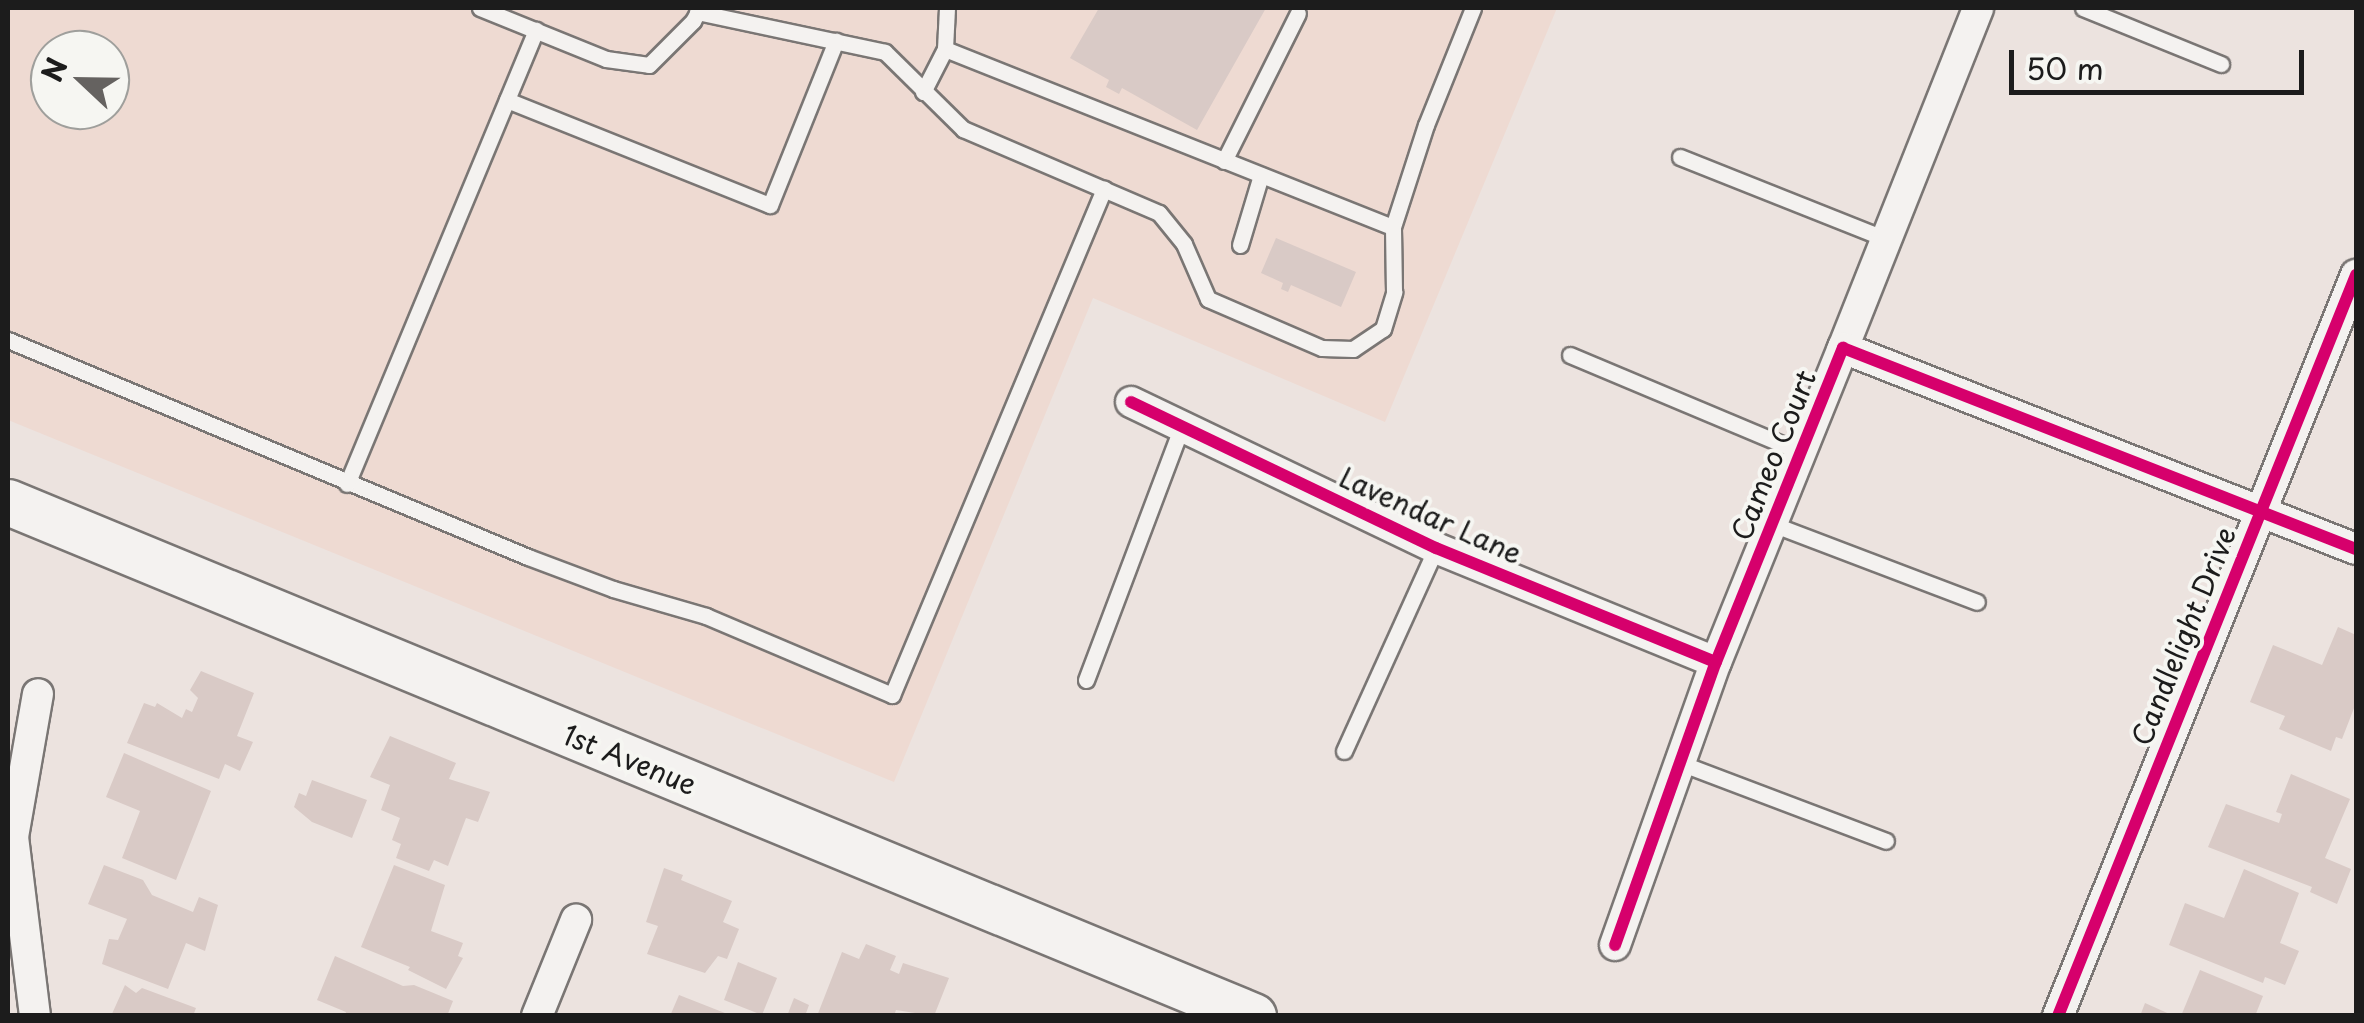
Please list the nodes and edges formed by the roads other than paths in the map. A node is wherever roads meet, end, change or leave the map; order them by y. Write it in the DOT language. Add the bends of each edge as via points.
graph roads {
  1 [pos="480,8"];
  2 [pos="947,8"];
  3 [pos="1473,8"];
  4 [pos="1978,8"];
  5 [pos="2083,8"];
  6 [pos="699,10"];
  7 [pos="1298,13"];
  8 [pos="536,30"];
  9 [pos="836,41"];
  10 [pos="945,48"];
  11 [pos="2222,64"];
  12 [pos="923,92"];
  13 [pos="507,100"];
  14 [pos="1680,157"];
  15 [pos="1224,161"];
  16 [pos="1261,175"];
  17 [pos="1104,189"];
  18 [pos="1393,227"];
  19 [pos="1886,238"];
  20 [pos="1240,246"];
  21 [pos="2356,276"];
  22 [pos="8,340"];
  23 [pos="1843,348"];
  24 [pos="1570,355"];
  25 [pos="1131,402"];
  26 [pos="1182,426"];
  27 [pos="1801,452"];
  28 [pos="348,484"];
  29 [pos="8,502"];
  30 [pos="2260,512"];
  31 [pos="1772,524"];
  32 [pos="1436,548"];
  33 [pos="2356,549"];
  34 [pos="1977,602"];
  35 [pos="1716,662"];
  36 [pos="1086,680"];
  37 [pos="38,694"];
  38 [pos="1344,752"];
  39 [pos="1680,763"];
  40 [pos="1886,841"];
  41 [pos="576,920"];
  42 [pos="1615,945"];
  43 [pos="35,1016"];
  44 [pos="537,1016"];
  45 [pos="1253,1016"];
  46 [pos="2058,1016"];
  1 -- 8 [label="lane"];
  2 -- 10 [label="lane"];
  3 -- 18 [label="lane"];
  4 -- 19 [label="street, Cameo Court"];
  5 -- 11 [label="lane"];
  6 -- 8 [label="lane" via="649,65 606,58"];
  6 -- 9 [label="lane"];
  7 -- 15 [label="lane"];
  8 -- 13 [label="lane"];
  9 -- 12 [label="lane" via="885,52"];
  9 -- 13 [label="lane" via="770,205"];
  10 -- 12 [label="lane"];
  10 -- 15 [label="lane"];
  12 -- 17 [label="lane" via="963,129"];
  13 -- 28 [label="lane"];
  14 -- 19 [label="lane"];
  15 -- 16 [label="lane"];
  16 -- 18 [label="lane"];
  16 -- 20 [label="lane"];
  17 -- 18 [label="lane" via="1159,213 1184,244 1208,299 1322,348 1353,349 1383,328 1394,292"];
  17 -- 28 [label="lane" via="892,694 706,616 598,584"];
  19 -- 23 [label="street, Cameo Court"];
  21 -- 30 [label="street, Candlelight Drive"];
  22 -- 28 [label="lane"];
  23 -- 27 [label="street, Cameo Court"];
  23 -- 30 [label="street, Cameo Court"];
  24 -- 27 [label="lane"];
  25 -- 26 [label="street, Lavendar Lane"];
  26 -- 32 [label="street, Lavendar Lane"];
  26 -- 36 [label="lane"];
  27 -- 31 [label="street, Cameo Court"];
  29 -- 45 [label="main road, 1st Avenue"];
  30 -- 33 [label="street, Cameo Court"];
  30 -- 46 [label="street, Candlelight Drive"];
  31 -- 34 [label="lane"];
  31 -- 35 [label="street, Cameo Court"];
  32 -- 35 [label="street, Lavendar Lane"];
  32 -- 38 [label="lane"];
  35 -- 39 [label="street, Cameo Court"];
  37 -- 43 [label="street" via="13,836"];
  39 -- 40 [label="lane"];
  39 -- 42 [label="street, Cameo Court"];
  41 -- 44 [label="street"];
}
